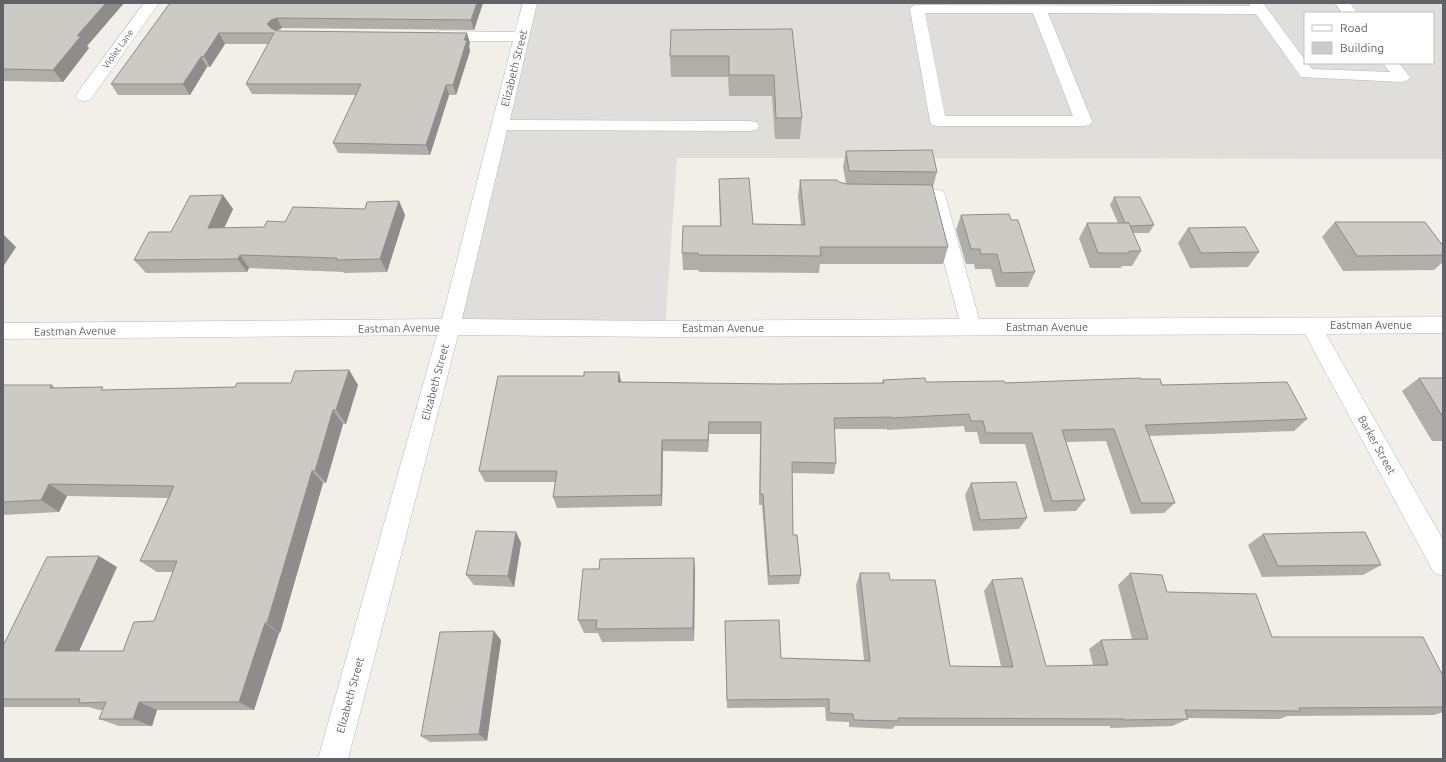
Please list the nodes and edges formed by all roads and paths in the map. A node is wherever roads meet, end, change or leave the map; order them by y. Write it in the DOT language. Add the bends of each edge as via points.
graph roads {
  1 [pos="152,3"];
  2 [pos="530,3"];
  3 [pos="1342,3"];
  4 [pos="917,6"];
  5 [pos="990,6"];
  6 [pos="1083,6"];
  7 [pos="1181,6"];
  8 [pos="1258,6"];
  9 [pos="1039,9"];
  10 [pos="1349,12"];
  11 [pos="421,36"];
  12 [pos="522,36"];
  13 [pos="1392,64"];
  14 [pos="84,96"];
  15 [pos="500,125"];
  16 [pos="750,126"];
  17 [pos="890,195"];
  18 [pos="1443,325"];
  19 [pos="1311,326"];
  20 [pos="450,327"];
  21 [pos="971,327"];
  22 [pos="3,331"];
  23 [pos="1443,564"];
  24 [pos="333,759"];
  1 -- 14 [label="street, Violet Lane"];
  2 -- 12 [label="street, Elizabeth Street"];
  3 -- 10 [label="street"];
  4 -- 5 [label="street"];
  4 -- 9 [label="street" via="938,120 1084,120"];
  5 -- 9 [label="street"];
  6 -- 7 [label="street"];
  6 -- 9 [label="street"];
  7 -- 8 [label="street"];
  8 -- 13 [label="street" via="1307,74 1402,77"];
  11 -- 12 [label="street"];
  12 -- 15 [label="street, Elizabeth Street"];
  15 -- 16 [label="street"];
  15 -- 20 [label="street, Elizabeth Street"];
  17 -- 21 [label="street" via="936,195"];
  18 -- 19 [label="street, Eastman Avenue"];
  19 -- 21 [label="street, Eastman Avenue"];
  19 -- 23 [label="street, Barker Street"];
  20 -- 21 [label="street, Eastman Avenue"];
  20 -- 22 [label="street, Eastman Avenue"];
  20 -- 24 [label="street, Elizabeth Street"];
}
